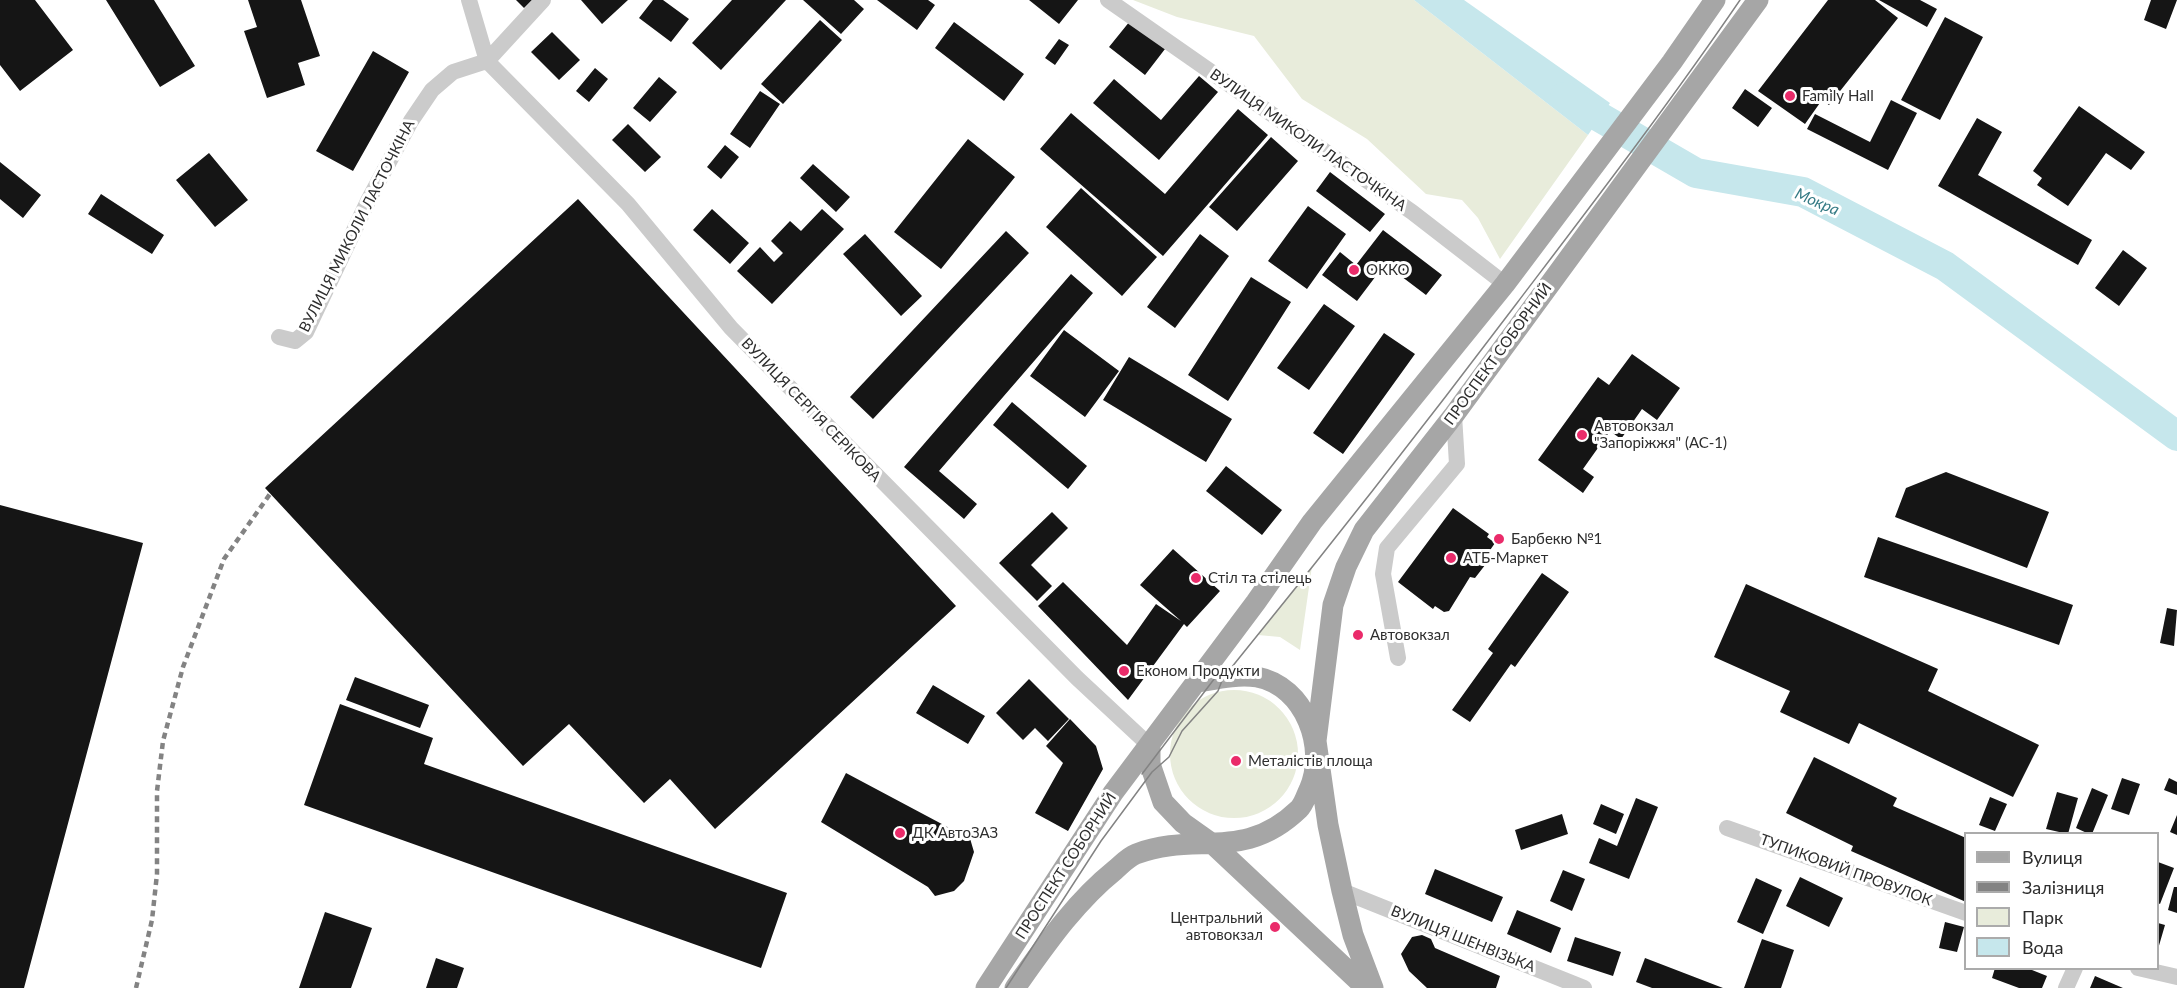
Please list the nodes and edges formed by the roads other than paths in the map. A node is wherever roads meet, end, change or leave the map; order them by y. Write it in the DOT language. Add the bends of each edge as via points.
graph roads {
  1 [pos="469,0"];
  2 [pos="543,0"];
  3 [pos="1108,0"];
  4 [pos="1715,0"];
  5 [pos="1758,0"];
  6 [pos="487,61"];
  7 [pos="1505,284"];
  8 [pos="279,337"];
  9 [pos="1454,415"];
  10 [pos="1398,658"];
  11 [pos="1198,682"];
  12 [pos="1316,741"];
  13 [pos="1150,746"];
  14 [pos="1727,828"];
  15 [pos="1214,845"];
  16 [pos="1342,891"];
  17 [pos="1964,913"];
  18 [pos="2075,970"];
  19 [pos="2143,970"];
  20 [pos="2177,977"];
  21 [pos="986,988"];
  22 [pos="1015,988"];
  23 [pos="1366,988"];
  24 [pos="1373,988"];
  25 [pos="1584,988"];
  26 [pos="2066,988"];
  1 -- 6 [label="street"];
  2 -- 6 [label="street, ВУЛИЦЯ МИКОЛИ ЛАСТОЧКІНА"];
  3 -- 7 [label="street, ВУЛИЦЯ МИКОЛИ ЛАСТОЧКІНА" via="1412,212"];
  4 -- 7 [label="main road"];
  5 -- 9 [label="main road, ПРОСПЕКТ СОБОРНИЙ"];
  6 -- 8 [label="street, ВУЛИЦЯ МИКОЛИ ЛАСТОЧКІНА" via="453,72 432,90 369,199 306,332 295,341"];
  6 -- 13 [label="street, ВУЛИЦЯ СЕРГІЯ СЕРІКОВА" via="627,204 731,328 1077,678"];
  7 -- 11 [label="main road" via="1312,522"];
  9 -- 10 [label="street" via="1457,464 1387,548 1383,562"];
  9 -- 12 [label="main road, ПРОСПЕКТ СОБОРНИЙ" via="1364,530 1346,567 1333,605"];
  11 -- 12 [label="main road" via="1257,677 1284,691 1305,713"];
  11 -- 13 [label="main road"];
  12 -- 15 [label="main road" via="1316,776 1301,807 1276,830"];
  12 -- 16 [label="main road"];
  13 -- 15 [label="main road" via="1152,772 1163,802 1183,823"];
  13 -- 21 [label="main road, ПРОСПЕКТ СОБОРНИЙ" via="1113,793"];
  14 -- 17 [label="street, ТУПИКОВИЙ ПРОВУЛОК"];
  15 -- 22 [label="main road, ПРОСПЕКТ СОБОРНИЙ" via="1168,845 1134,854 1090,890"];
  15 -- 23 [label="main road"];
  16 -- 24 [label="main road"];
  16 -- 25 [label="street, ВУЛИЦЯ ШЕНВІЗЬКА"];
  18 -- 26 [label="street"];
  19 -- 20 [label="street"];
}
